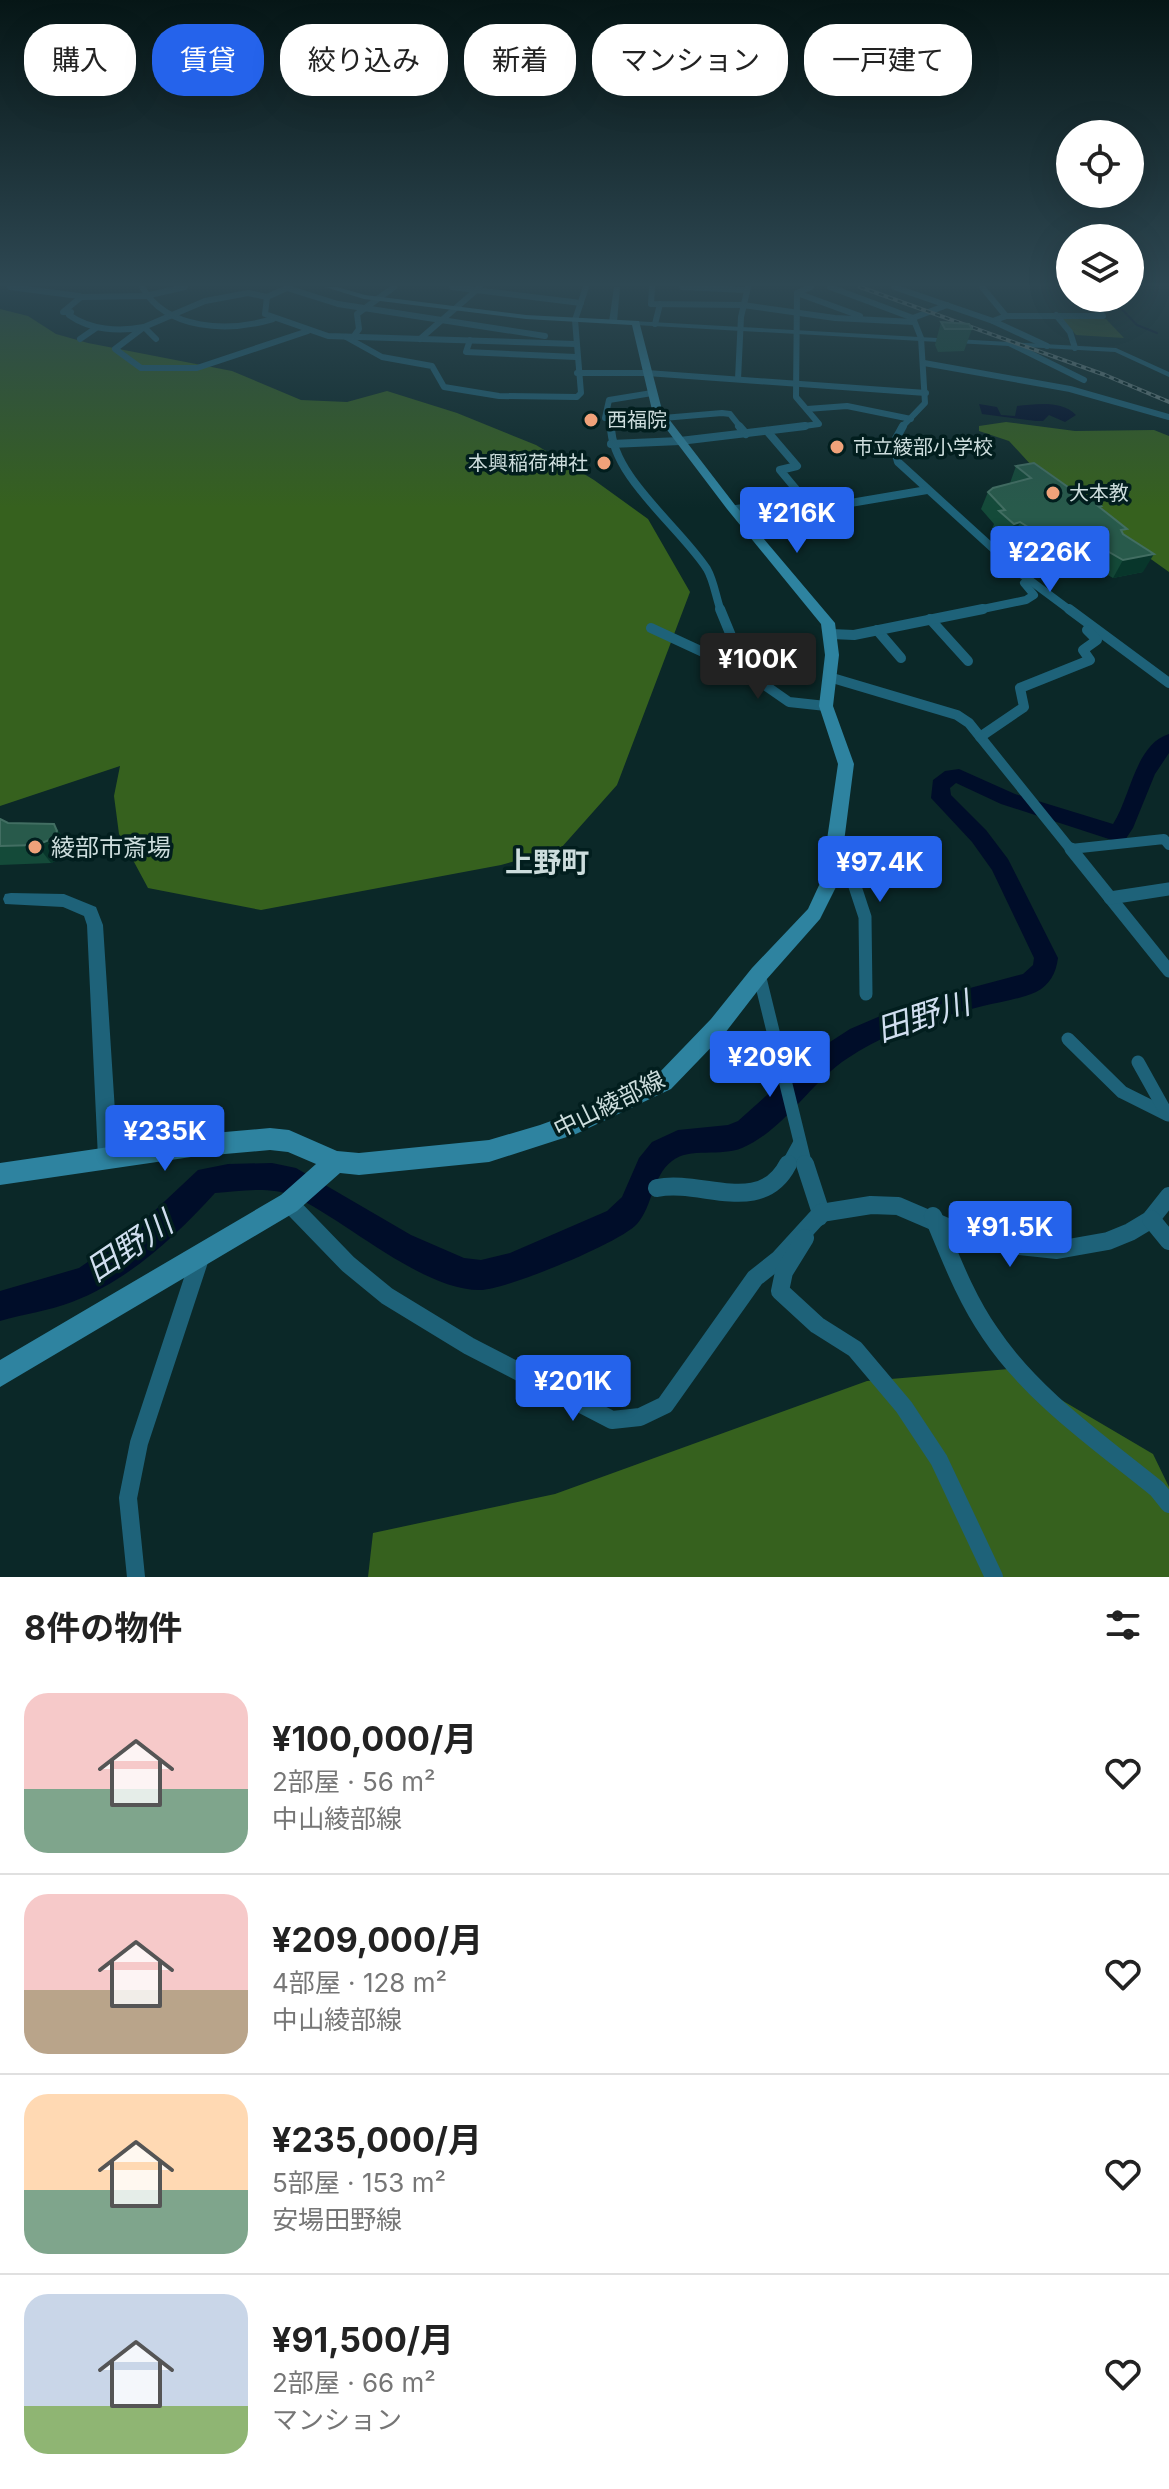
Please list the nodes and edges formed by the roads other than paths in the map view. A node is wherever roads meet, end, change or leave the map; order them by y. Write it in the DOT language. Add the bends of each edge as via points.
graph roads {
  1 [pos="130,361"];
  2 [pos="221,361"];
  3 [pos="402,361"];
  4 [pos="576,361"];
  5 [pos="644,361"];
  6 [pos="739,361"];
  7 [pos="797,361"];
  8 [pos="1045,361"];
  9 [pos="1141,361"];
  10 [pos="924,363"];
  11 [pos="577,373"];
  12 [pos="647,373"];
  13 [pos="1169,375"];
  14 [pos="738,379"];
  15 [pos="1084,380"];
  16 [pos="798,383"];
  17 [pos="652,393"];
  18 [pos="926,393"];
  19 [pos="807,409"];
  20 [pos="1169,417"];
  21 [pos="663,418"];
  22 [pos="911,419"];
  23 [pos="767,431"];
  24 [pos="746,434"];
  25 [pos="680,441"];
  26 [pos="611,444"];
  27 [pos="927,490"];
  28 [pos="805,500"];
  29 [pos="736,509"];
  30 [pos="1020,573"];
  31 [pos="930,619"];
  32 [pos="1080,619"];
  33 [pos="651,628"];
  34 [pos="877,630"];
  35 [pos="831,634"];
  36 [pos="901,658"];
  37 [pos="968,661"];
  38 [pos="746,672"];
  39 [pos="829,677"];
  40 [pos="1169,683"];
  41 [pos="826,706"];
  42 [pos="980,737"];
  43 [pos="1169,845"];
  44 [pos="1071,849"];
  45 [pos="835,851"];
  46 [pos="1169,889"];
  47 [pos="1110,898"];
  48 [pos="11,899"];
  49 [pos="1169,971"];
  50 [pos="759,974"];
  51 [pos="866,994"];
  52 [pos="1068,1039"];
  53 [pos="1138,1062"];
  54 [pos="1168,1116"];
  55 [pos="799,1144"];
  56 [pos="108,1158"];
  57 [pos="336,1162"];
  58 [pos="0,1174"];
  59 [pos="657,1188"];
  60 [pos="301,1193"];
  61 [pos="1169,1196"];
  62 [pos="821,1213"];
  63 [pos="933,1216"];
  64 [pos="1151,1219"];
  65 [pos="1169,1241"];
  66 [pos="201,1254"];
  67 [pos="0,1374"];
  68 [pos="1169,1504"];
  69 [pos="136,1577"];
  70 [pos="994,1577"];
  1 -- 2 [label="street" via="146,368 202,367"];
  3 -- 11 [label="street" via="432,366 444,387 479,394 577,397"];
  4 -- 11 [label="street"];
  5 -- 12 [label="main road"];
  6 -- 14 [label="street"];
  7 -- 16 [label="street"];
  8 -- 15 [label="street"];
  9 -- 13 [label="street"];
  10 -- 18 [label="street"];
  10 -- 20 [label="street" via="1070,389"];
  11 -- 12 [label="street"];
  12 -- 14 [label="street"];
  12 -- 17 [label="main road"];
  14 -- 16 [label="street"];
  16 -- 18 [label="street"];
  16 -- 19 [label="street" via="796,397"];
  17 -- 21 [label="main road"];
  17 -- 26 [label="street" via="609,400 605,418 611,418"];
  18 -- 22 [label="street" via="925,403"];
  19 -- 22 [label="street" via="856,407"];
  19 -- 23 [label="street" via="819,424"];
  21 -- 24 [label="street" via="730,414"];
  21 -- 25 [label="main road"];
  22 -- 27 [label="street" via="892,440 891,450"];
  23 -- 24 [label="street"];
  23 -- 28 [label="street" via="797,466 780,470"];
  24 -- 25 [label="street"];
  25 -- 26 [label="street"];
  25 -- 29 [label="main road"];
  26 -- 38 [label="street" via="708,571"];
  27 -- 28 [label="street" via="827,507"];
  27 -- 30 [label="street"];
  28 -- 29 [label="street"];
  29 -- 35 [label="main road" via="817,607"];
  30 -- 31 [label="street" via="1034,595 1026,600"];
  30 -- 32 [label="street"];
  31 -- 34 [label="street"];
  31 -- 37 [label="street"];
  32 -- 40 [label="street"];
  32 -- 42 [label="street" via="1097,640 1083,650 1090,660 1020,688 1024,707"];
  33 -- 38 [label="street"];
  34 -- 35 [label="street"];
  34 -- 36 [label="street"];
  35 -- 39 [label="main road, 中山綾部線"];
  38 -- 41 [label="street" via="789,702"];
  39 -- 41 [label="main road, 中山綾部線"];
  39 -- 42 [label="street" via="957,715"];
  41 -- 45 [label="main road, 中山綾部線" via="846,764"];
  42 -- 44 [label="street"];
  43 -- 44 [label="street" via="1164,839"];
  44 -- 47 [label="street"];
  45 -- 50 [label="main road, 中山綾部線" via="830,881 814,914"];
  45 -- 51 [label="street" via="844,853 865,917"];
  46 -- 47 [label="street"];
  47 -- 49 [label="street"];
  48 -- 56 [label="street" via="64,901 90,912 95,925"];
  50 -- 55 [label="street"];
  50 -- 57 [label="main road, 中山綾部線" via="664,1082 576,1123 489,1151"];
  52 -- 54 [label="street" via="1122,1092"];
  53 -- 54 [label="street"];
  55 -- 59 [label="street" via="778,1180 756,1192 716,1194 669,1183"];
  55 -- 62 [label="street"];
  56 -- 57 [label="main road" via="270,1139 289,1141"];
  56 -- 58 [label="main road"];
  57 -- 60 [label="main road"];
  60 -- 62 [label="street" via="331,1250 386,1295 612,1420 648,1417 665,1405 755,1278"];
  60 -- 66 [label="main road"];
  61 -- 64 [label="street"];
  62 -- 63 [label="street" via="888,1205"];
  62 -- 70 [label="street" via="784,1272 780,1291 817,1325 855,1349 904,1407 939,1460"];
  63 -- 64 [label="street" via="961,1234 1020,1251 1066,1250"];
  63 -- 68 [label="street" via="968,1299 1002,1350 1061,1411"];
  64 -- 65 [label="street"];
  66 -- 67 [label="main road"];
  66 -- 69 [label="street" via="139,1443 128,1498"];
}
